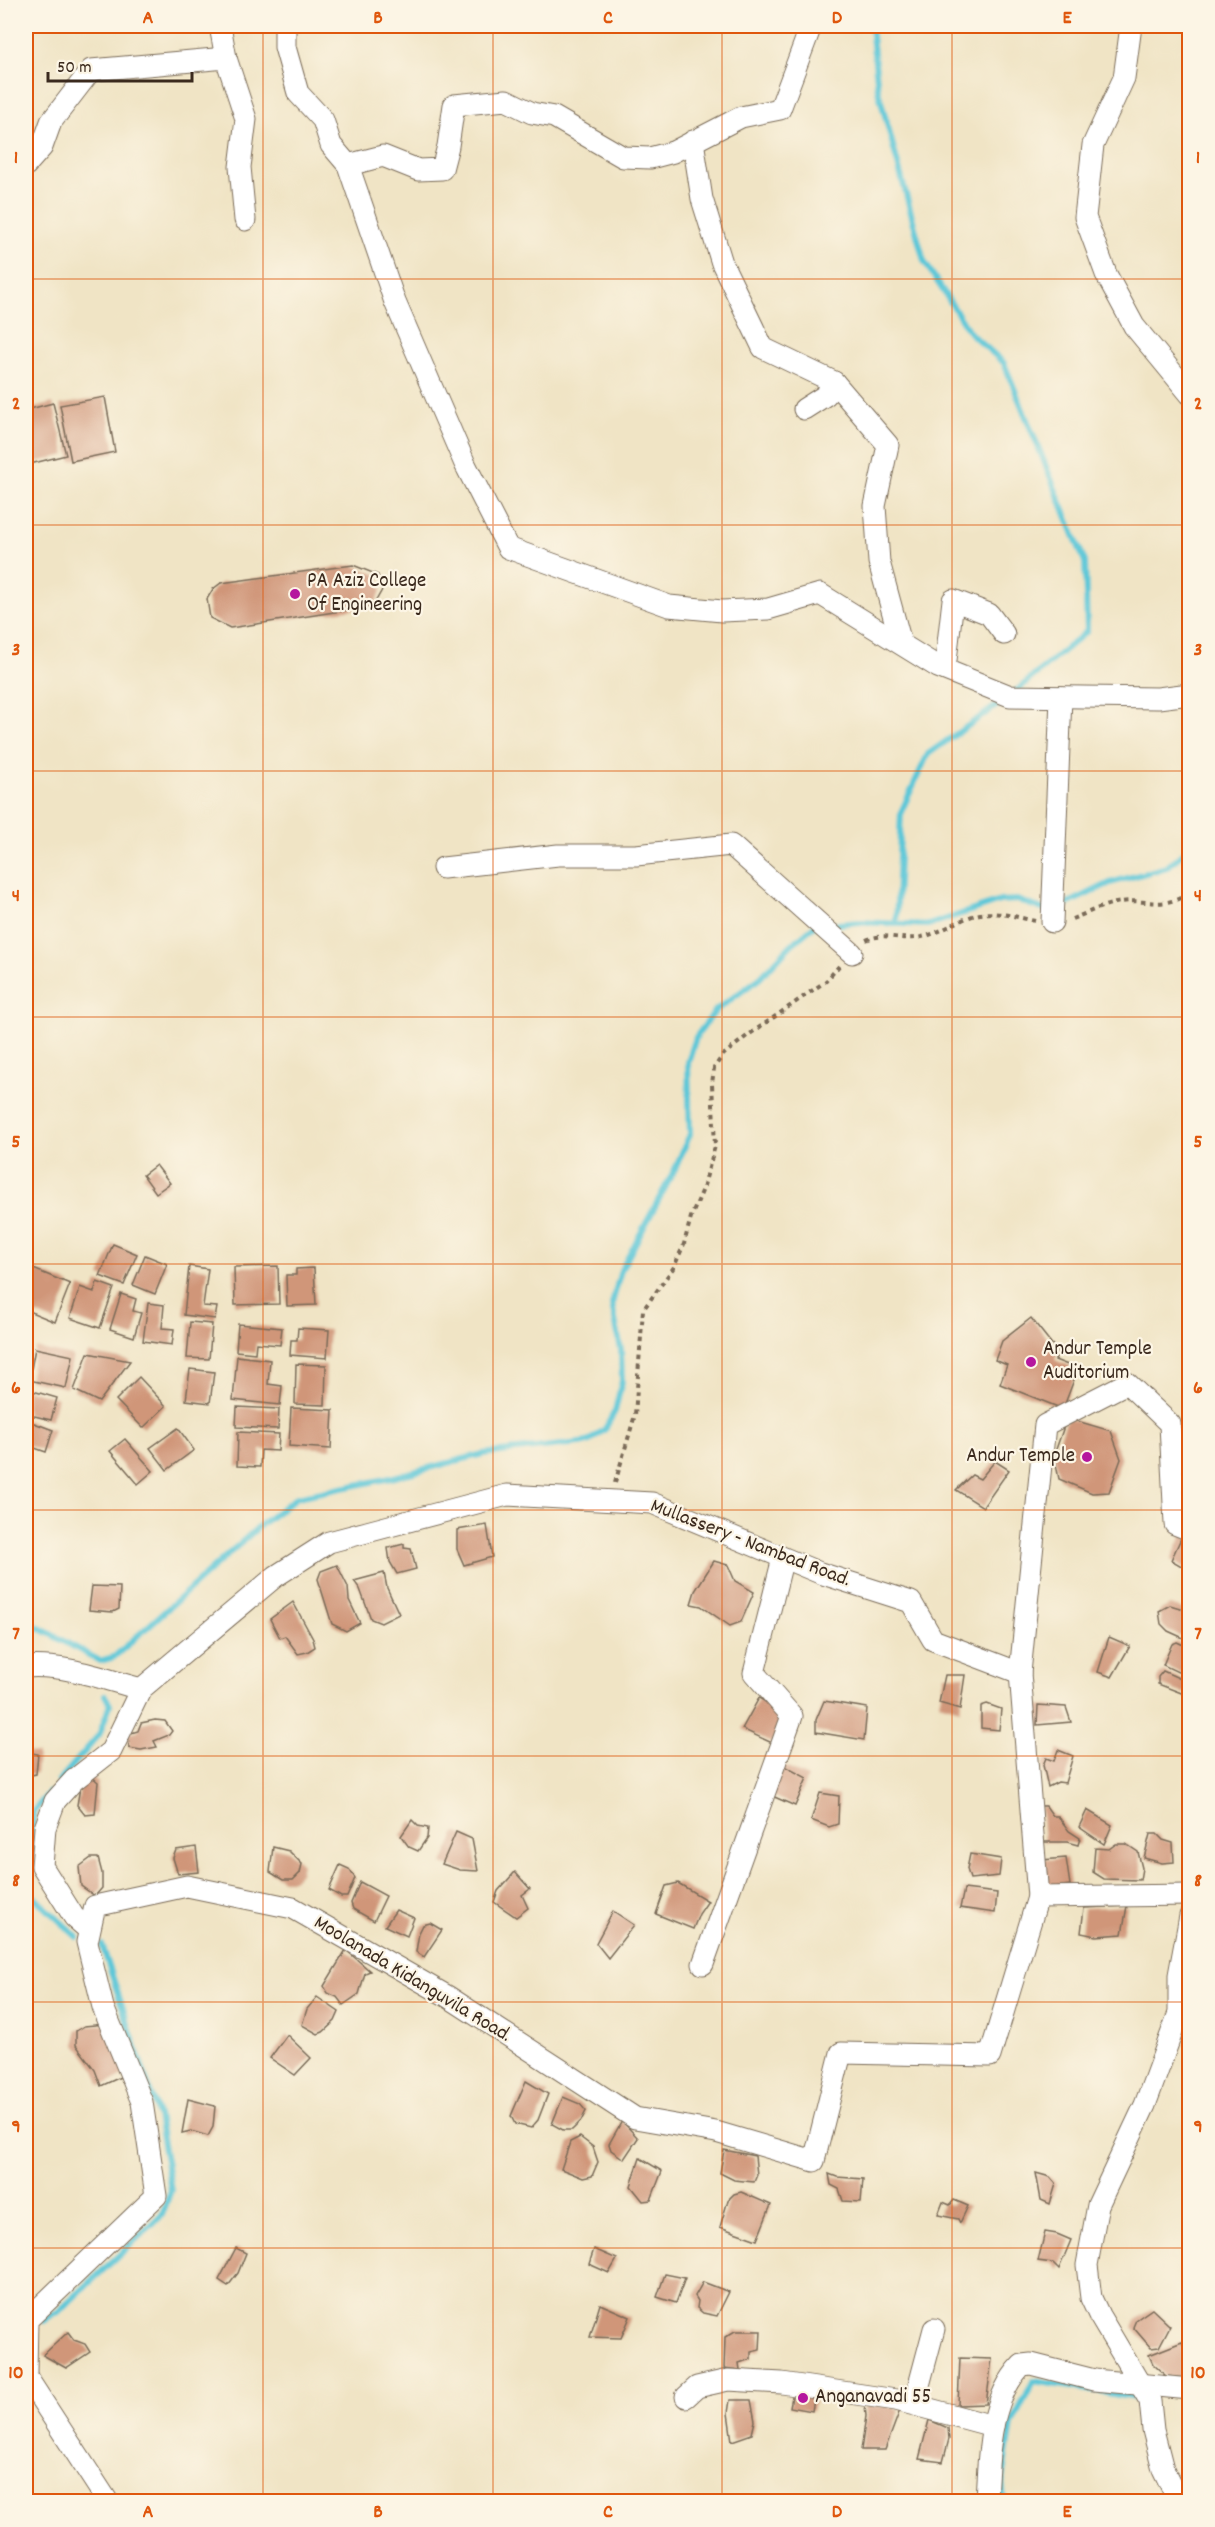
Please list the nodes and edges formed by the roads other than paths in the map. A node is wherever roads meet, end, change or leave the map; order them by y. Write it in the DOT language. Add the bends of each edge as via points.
graph roads {
  1 [pos="220,26"];
  2 [pos="285,26"];
  3 [pos="811,26"];
  4 [pos="1131,26"];
  5 [pos="226,58"];
  6 [pos="693,141"];
  7 [pos="26,165"];
  8 [pos="348,165"];
  9 [pos="246,220"];
  10 [pos="834,382"];
  11 [pos="1190,394"];
  12 [pos="804,409"];
  13 [pos="1005,634"];
  14 [pos="901,644"];
  15 [pos="945,669"];
  16 [pos="1190,694"];
  17 [pos="1061,697"];
  18 [pos="443,868"];
  19 [pos="1053,922"];
  20 [pos="852,953"];
  21 [pos="1190,1530"];
  22 [pos="783,1558"];
  23 [pos="26,1667"];
  24 [pos="1020,1672"];
  25 [pos="141,1689"];
  26 [pos="1190,1895"];
  27 [pos="1038,1897"];
  28 [pos="1190,1916"];
  29 [pos="89,1930"];
  30 [pos="703,1964"];
  31 [pos="26,2325"];
  32 [pos="934,2329"];
  33 [pos="26,2374"];
  34 [pos="1143,2386"];
  35 [pos="1190,2389"];
  36 [pos="686,2397"];
  37 [pos="914,2404"];
  38 [pos="993,2426"];
  39 [pos="108,2502"];
  40 [pos="986,2502"];
  41 [pos="1179,2502"];
  1 -- 5 [label="street"];
  2 -- 8 [label="street" via="285,46 298,93 323,120 331,145"];
  3 -- 6 [label="street" via="780,109 741,117"];
  4 -- 11 [label="street" via="1124,78 1093,145 1085,217 1106,274 1134,326"];
  5 -- 7 [label="street" via="91,70 51,122 42,147"];
  5 -- 9 [label="street" via="246,119 240,166"];
  6 -- 8 [label="street" via="650,158 623,157 554,117 532,113 506,100 490,100 454,105 442,169 418,170 383,156"];
  6 -- 10 [label="street" via="702,199 722,263 763,348"];
  8 -- 14 [label="street" via="395,302 465,464 508,548 669,606 722,611 768,609 820,594"];
  10 -- 12 [label="street" via="826,395"];
  10 -- 14 [label="street" via="888,445 875,506 879,562"];
  13 -- 15 [label="street" via="989,614 953,600"];
  14 -- 15 [label="street"];
  15 -- 17 [label="street" via="1010,696"];
  16 -- 17 [label="street" via="1158,698"];
  17 -- 19 [label="street"];
  18 -- 20 [label="street" via="558,855 636,855 730,845"];
  21 -- 24 [label="street" via="1175,1524 1170,1424 1127,1383 1045,1425"];
  22 -- 24 [label="street, Mullassery - Nambad Road." via="911,1602 933,1640"];
  22 -- 25 [label="street, Mullassery - Nambad Road." via="652,1503 507,1495 329,1542 276,1576"];
  22 -- 30 [label="street" via="754,1673 792,1716"];
  23 -- 25 [label="street" via="76,1671"];
  24 -- 27 [label="street"];
  25 -- 29 [label="street" via="111,1751 74,1779 55,1801 45,1828 42,1866 74,1917"];
  26 -- 27 [label="street"];
  27 -- 29 [label="street, Moolanada Kidanguvila Road." via="990,2056 841,2053 814,2161 716,2132 635,2118 447,1996 293,1908 187,1886 95,1906"];
  28 -- 34 [label="street" via="1179,1976 1179,2013 1145,2105 1098,2205 1087,2265 1099,2315"];
  29 -- 31 [label="street, Moolanada Kidanguvila Road." via="87,1942 103,2007 142,2102 156,2196"];
  31 -- 33 [label="street, Moolanada Kidanguvila Road."];
  32 -- 37 [label="street"];
  33 -- 39 [label="street, Moolanada Kidanguvila Road."];
  34 -- 35 [label="street"];
  34 -- 38 [label="street" via="1022,2365 1007,2383"];
  34 -- 41 [label="street" via="1150,2400 1162,2469"];
  36 -- 37 [label="street" via="697,2387 728,2380"];
  37 -- 38 [label="street"];
  38 -- 40 [label="street"];
}
